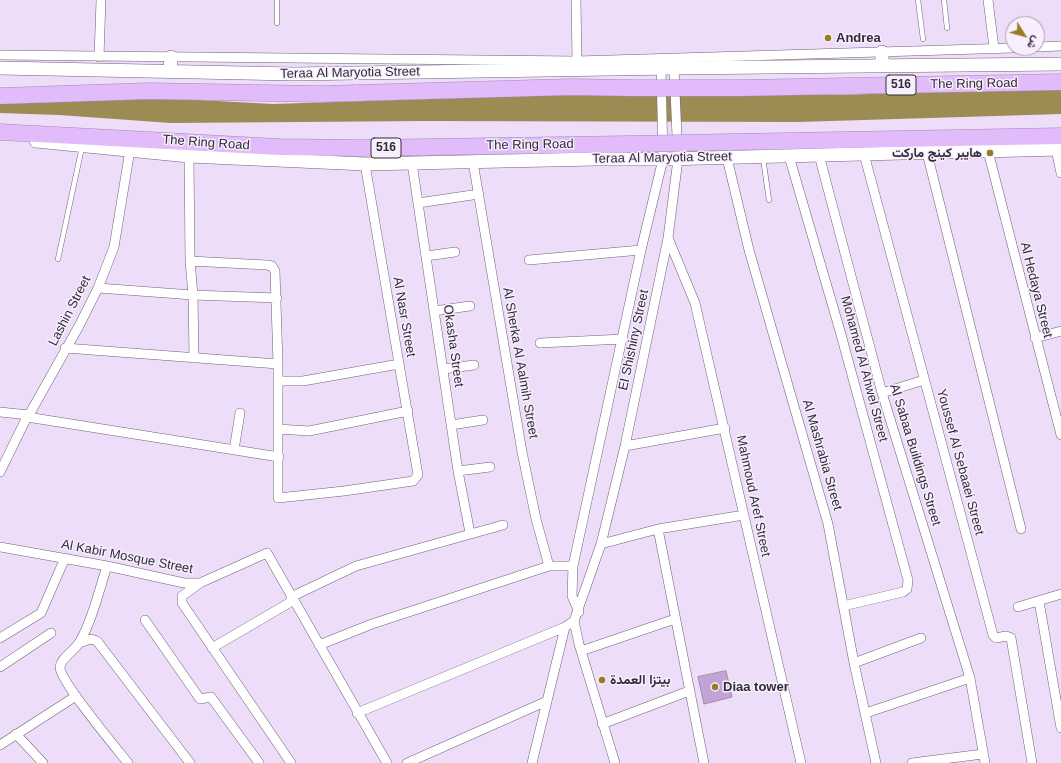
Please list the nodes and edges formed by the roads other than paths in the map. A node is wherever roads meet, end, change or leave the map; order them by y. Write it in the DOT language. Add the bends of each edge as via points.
graph roads {
  1 [pos="101,0"];
  2 [pos="277,0"];
  3 [pos="576,0"];
  4 [pos="918,0"];
  5 [pos="944,0"];
  6 [pos="988,0"];
  7 [pos="277,23"];
  8 [pos="947,28"];
  9 [pos="923,39"];
  10 [pos="1061,46"];
  11 [pos="1045,47"];
  12 [pos="994,48"];
  13 [pos="1005,48"];
  14 [pos="882,52"];
  15 [pos="0,55"];
  16 [pos="99,57"];
  17 [pos="171,57"];
  18 [pos="577,61"];
  19 [pos="1061,64"];
  20 [pos="882,66"];
  21 [pos="0,68"];
  22 [pos="170,71"];
  23 [pos="668,71"];
  24 [pos="1061,82"];
  25 [pos="0,96"];
  26 [pos="0,132"];
  27 [pos="0,139"];
  28 [pos="1059,145"];
  29 [pos="82,146"];
  30 [pos="130,150"];
  31 [pos="988,151"];
  32 [pos="927,153"];
  33 [pos="864,154"];
  34 [pos="663,155"];
  35 [pos="678,155"];
  36 [pos="819,155"];
  37 [pos="189,156"];
  38 [pos="762,156"];
  39 [pos="789,156"];
  40 [pos="726,158"];
  41 [pos="474,162"];
  42 [pos="412,163"];
  43 [pos="365,164"];
  44 [pos="1061,173"];
  45 [pos="658,179"];
  46 [pos="676,180"];
  47 [pos="479,194"];
  48 [pos="769,200"];
  49 [pos="418,203"];
  50 [pos="668,238"];
  51 [pos="641,250"];
  52 [pos="454,252"];
  53 [pos="426,256"];
  54 [pos="58,258"];
  55 [pos="529,260"];
  56 [pos="190,261"];
  57 [pos="98,288"];
  58 [pos="193,295"];
  59 [pos="277,298"];
  60 [pos="470,306"];
  61 [pos="434,311"];
  62 [pos="1061,331"];
  63 [pos="1035,338"];
  64 [pos="623,339"];
  65 [pos="540,342"];
  66 [pos="65,348"];
  67 [pos="194,358"];
  68 [pos="278,364"];
  69 [pos="399,364"];
  70 [pos="474,365"];
  71 [pos="443,369"];
  72 [pos="924,380"];
  73 [pos="278,381"];
  74 [pos="882,393"];
  75 [pos="408,411"];
  76 [pos="0,412"];
  77 [pos="240,413"];
  78 [pos="28,416"];
  79 [pos="483,420"];
  80 [pos="451,425"];
  81 [pos="725,428"];
  82 [pos="278,429"];
  83 [pos="1061,435"];
  84 [pos="625,446"];
  85 [pos="234,450"];
  86 [pos="279,457"];
  87 [pos="490,467"];
  88 [pos="458,471"];
  89 [pos="0,472"];
  90 [pos="744,515"];
  91 [pos="503,525"];
  92 [pos="658,529"];
  93 [pos="1021,529"];
  94 [pos="470,533"];
  95 [pos="601,544"];
  96 [pos="0,547"];
  97 [pos="65,558"];
  98 [pos="108,566"];
  99 [pos="549,566"];
  100 [pos="573,566"];
  101 [pos="200,584"];
  102 [pos="1061,594"];
  103 [pos="292,599"];
  104 [pos="1040,601"];
  105 [pos="842,606"];
  106 [pos="1018,606"];
  107 [pos="579,612"];
  108 [pos="675,619"];
  109 [pos="145,620"];
  110 [pos="574,621"];
  111 [pos="565,627"];
  112 [pos="51,633"];
  113 [pos="0,638"];
  114 [pos="921,638"];
  115 [pos="79,643"];
  116 [pos="319,645"];
  117 [pos="212,648"];
  118 [pos="581,651"];
  119 [pos="854,663"];
  120 [pos="0,667"];
  121 [pos="970,678"];
  122 [pos="689,691"];
  123 [pos="76,696"];
  124 [pos="547,701"];
  125 [pos="866,712"];
  126 [pos="357,713"];
  127 [pos="602,724"];
  128 [pos="1061,728"];
  129 [pos="16,734"];
  130 [pos="0,745"];
  131 [pos="984,759"];
  132 [pos="43,763"];
  133 [pos="128,763"];
  134 [pos="190,763"];
  135 [pos="259,763"];
  136 [pos="291,763"];
  137 [pos="387,763"];
  138 [pos="407,763"];
  139 [pos="532,763"];
  140 [pos="615,763"];
  141 [pos="704,763"];
  142 [pos="801,763"];
  143 [pos="876,763"];
  144 [pos="912,763"];
  145 [pos="1032,763"];
  1 -- 16 [label="street"];
  2 -- 7 [label="lane"];
  3 -- 18 [label="street"];
  4 -- 9 [label="lane"];
  5 -- 8 [label="lane"];
  6 -- 12 [label="street"];
  10 -- 11 [label="street"];
  12 -- 13 [label="street"];
  12 -- 14 [label="street"];
  14 -- 18 [label="street"];
  14 -- 20 [label="main road"];
  15 -- 16 [label="street"];
  16 -- 17 [label="street"];
  17 -- 18 [label="street"];
  17 -- 22 [label="main road"];
  19 -- 20 [label="main road, Teraa Al Maryotia Street"];
  20 -- 23 [label="main road, Teraa Al Maryotia Street"];
  21 -- 22 [label="main road, Teraa Al Maryotia Street"];
  22 -- 23 [label="main road, Teraa Al Maryotia Street" via="293,74"];
  23 -- 34 [label="street, El Shishiny Street, bridge"];
  23 -- 35 [label="street, El Shishiny Street, bridge"];
  24 -- 25 [label="highway, The Ring Road / 516, bridge" via="740,88 571,87 321,94 149,91"];
  26 -- 28 [label="highway, The Ring Road / 516, bridge" via="279,147"];
  27 -- 29 [label="main road, Teraa Al Maryotia Street"];
  28 -- 31 [label="main road, Teraa Al Maryotia Street"];
  28 -- 44 [label="street"];
  29 -- 30 [label="main road, Teraa Al Maryotia Street"];
  29 -- 54 [label="lane"];
  30 -- 37 [label="main road, Teraa Al Maryotia Street"];
  30 -- 57 [label="street, Lashin Street" via="114,247"];
  31 -- 32 [label="main road, Teraa Al Maryotia Street"];
  31 -- 63 [label="street, Al Hedaya Street"];
  32 -- 33 [label="main road, Teraa Al Maryotia Street"];
  32 -- 93 [label="street"];
  33 -- 36 [label="main road, Teraa Al Maryotia Street"];
  33 -- 72 [label="street, Youssef Al Sebaaei Street"];
  34 -- 35 [label="main road, Teraa Al Maryotia Street"];
  34 -- 41 [label="main road, Teraa Al Maryotia Street"];
  34 -- 45 [label="street, El Shishiny Street"];
  35 -- 40 [label="main road, Teraa Al Maryotia Street"];
  35 -- 46 [label="street, El Shishiny Street"];
  36 -- 39 [label="main road, Teraa Al Maryotia Street"];
  36 -- 74 [label="street, Al Sabaa Buildings Street"];
  37 -- 43 [label="main road, Teraa Al Maryotia Street"];
  37 -- 56 [label="street"];
  38 -- 39 [label="main road, Teraa Al Maryotia Street"];
  38 -- 40 [label="main road, Teraa Al Maryotia Street"];
  38 -- 48 [label="lane"];
  39 -- 105 [label="street, Mohamed Al Ahwel Street" via="908,580 907,589 900,593"];
  40 -- 105 [label="street, Al Mashrabia Street" via="749,250 828,524"];
  41 -- 42 [label="main road, Teraa Al Maryotia Street"];
  41 -- 47 [label="street, Al Sherka Al Aalmih Street"];
  42 -- 43 [label="main road, Teraa Al Maryotia Street"];
  42 -- 49 [label="street, Okasha Street"];
  43 -- 69 [label="street, Al Nasr Street"];
  45 -- 46 [label="street"];
  45 -- 51 [label="street, El Shishiny Street"];
  46 -- 50 [label="street, El Shishiny Street"];
  47 -- 49 [label="street"];
  47 -- 99 [label="street, Al Sherka Al Aalmih Street" via="522,452"];
  49 -- 53 [label="street, Okasha Street"];
  50 -- 81 [label="street, Mahmoud Aref Street" via="695,303"];
  50 -- 84 [label="street, El Shishiny Street"];
  51 -- 55 [label="street"];
  51 -- 64 [label="street, El Shishiny Street"];
  52 -- 53 [label="street"];
  53 -- 61 [label="street, Okasha Street"];
  56 -- 58 [label="street"];
  56 -- 59 [label="street" via="272,266 275,271"];
  57 -- 58 [label="street"];
  57 -- 66 [label="street, Lashin Street"];
  58 -- 59 [label="street"];
  58 -- 67 [label="street"];
  59 -- 68 [label="street"];
  60 -- 61 [label="street"];
  61 -- 71 [label="street, Okasha Street"];
  62 -- 63 [label="street"];
  63 -- 83 [label="street, Al Hedaya Street"];
  64 -- 65 [label="street"];
  64 -- 100 [label="street, El Shishiny Street"];
  66 -- 67 [label="street"];
  66 -- 78 [label="street, Lashin Street"];
  67 -- 68 [label="street"];
  68 -- 73 [label="street"];
  69 -- 73 [label="street" via="303,381"];
  69 -- 75 [label="street, Al Nasr Street"];
  70 -- 71 [label="street"];
  71 -- 80 [label="street, Okasha Street"];
  72 -- 74 [label="street"];
  72 -- 145 [label="street, Youssef Al Sebaaei Street" via="994,635 996,638 1011,638"];
  73 -- 82 [label="street"];
  74 -- 121 [label="street, Al Sabaa Buildings Street"];
  75 -- 82 [label="street" via="309,431"];
  75 -- 86 [label="street, Al Nasr Street" via="418,475 410,482 278,498"];
  76 -- 78 [label="street"];
  77 -- 85 [label="street"];
  78 -- 85 [label="street"];
  78 -- 89 [label="street, Lashin Street"];
  79 -- 80 [label="street"];
  80 -- 88 [label="street, Okasha Street"];
  81 -- 84 [label="street"];
  81 -- 90 [label="street, Mahmoud Aref Street"];
  82 -- 86 [label="street"];
  84 -- 95 [label="street, El Shishiny Street"];
  85 -- 86 [label="street"];
  87 -- 88 [label="street"];
  88 -- 94 [label="street, Okasha Street"];
  90 -- 92 [label="street"];
  90 -- 142 [label="street, Mahmoud Aref Street"];
  91 -- 94 [label="street"];
  92 -- 95 [label="street"];
  92 -- 108 [label="street"];
  94 -- 103 [label="street" via="349,569"];
  95 -- 107 [label="street, El Shishiny Street"];
  96 -- 97 [label="street, Al Kabir Mosque Street"];
  97 -- 98 [label="street, Al Kabir Mosque Street"];
  97 -- 113 [label="street" via="42,614"];
  98 -- 101 [label="street, Al Kabir Mosque Street" via="184,583"];
  98 -- 115 [label="street"];
  99 -- 100 [label="street"];
  99 -- 116 [label="street" via="372,624"];
  100 -- 107 [label="street, El Shishiny Street" via="572,596"];
  101 -- 103 [label="street, Al Kabir Mosque Street" via="267,553"];
  101 -- 117 [label="street" via="184,594 181,600"];
  102 -- 104 [label="street"];
  103 -- 116 [label="street"];
  103 -- 117 [label="street"];
  104 -- 106 [label="street"];
  104 -- 128 [label="street"];
  105 -- 119 [label="street, Al Mashrabia Street"];
  107 -- 110 [label="street, El Shishiny Street"];
  108 -- 118 [label="street"];
  108 -- 122 [label="street"];
  109 -- 135 [label="street" via="200,699 210,697"];
  110 -- 111 [label="street"];
  110 -- 118 [label="street"];
  111 -- 124 [label="street"];
  111 -- 126 [label="street"];
  112 -- 120 [label="street"];
  114 -- 119 [label="street"];
  115 -- 123 [label="street" via="60,667"];
  115 -- 134 [label="street" via="93,639 97,641"];
  116 -- 126 [label="street"];
  117 -- 136 [label="street"];
  118 -- 127 [label="street"];
  119 -- 125 [label="street, Al Mashrabia Street"];
  121 -- 125 [label="street"];
  121 -- 131 [label="street, Al Sabaa Buildings Street"];
  122 -- 127 [label="street"];
  122 -- 141 [label="street"];
  123 -- 129 [label="street"];
  123 -- 133 [label="street"];
  124 -- 138 [label="street"];
  124 -- 139 [label="street"];
  125 -- 143 [label="street, Al Mashrabia Street"];
  126 -- 137 [label="street"];
  127 -- 140 [label="street"];
  129 -- 130 [label="street"];
  129 -- 132 [label="street"];
  131 -- 144 [label="street"];
}
